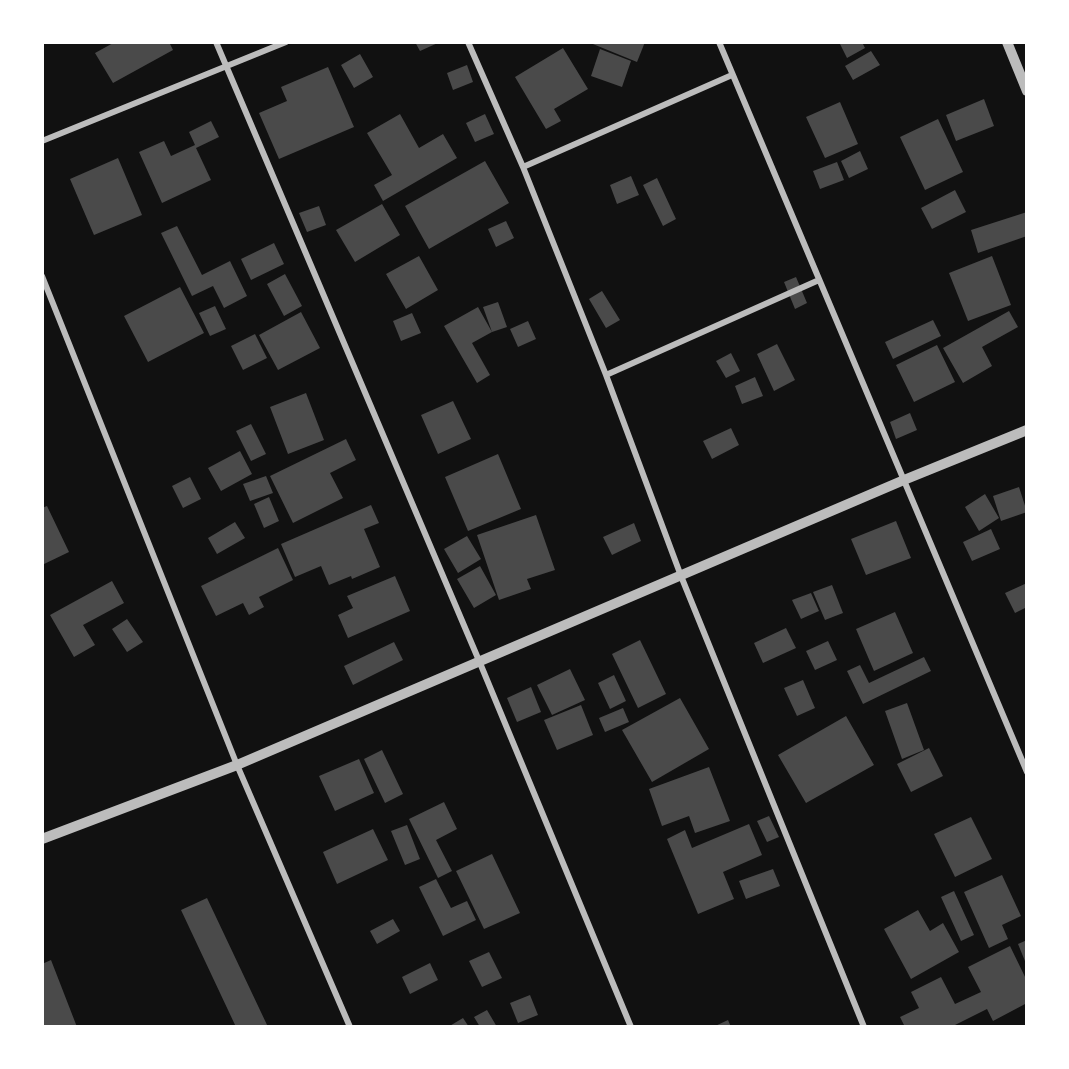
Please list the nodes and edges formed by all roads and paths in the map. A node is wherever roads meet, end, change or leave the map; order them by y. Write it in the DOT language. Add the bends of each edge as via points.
graph roads {
  1 [pos="216,42"];
  2 [pos="286,42"];
  3 [pos="468,42"];
  4 [pos="719,42"];
  5 [pos="1007,42"];
  6 [pos="226,67"];
  7 [pos="732,75"];
  8 [pos="1027,91"];
  9 [pos="42,141"];
  10 [pos="524,167"];
  11 [pos="42,276"];
  12 [pos="819,280"];
  13 [pos="606,375"];
  14 [pos="1027,430"];
  15 [pos="904,480"];
  16 [pos="681,576"];
  17 [pos="480,663"];
  18 [pos="237,765"];
  19 [pos="1027,772"];
  20 [pos="42,839"];
  21 [pos="350,1027"];
  22 [pos="630,1027"];
  23 [pos="864,1027"];
  1 -- 6 [label="street"];
  2 -- 6 [label="street"];
  3 -- 10 [label="street"];
  4 -- 7 [label="street"];
  5 -- 8 [label="street"];
  6 -- 9 [label="street"];
  6 -- 17 [label="street"];
  7 -- 10 [label="street"];
  7 -- 12 [label="street"];
  10 -- 13 [label="street"];
  11 -- 18 [label="street"];
  12 -- 13 [label="street"];
  12 -- 15 [label="street"];
  13 -- 16 [label="street"];
  14 -- 15 [label="street"];
  15 -- 16 [label="street"];
  15 -- 19 [label="street"];
  16 -- 17 [label="street"];
  16 -- 23 [label="street"];
  17 -- 18 [label="street"];
  17 -- 22 [label="street"];
  18 -- 20 [label="street"];
  18 -- 21 [label="street"];
}
